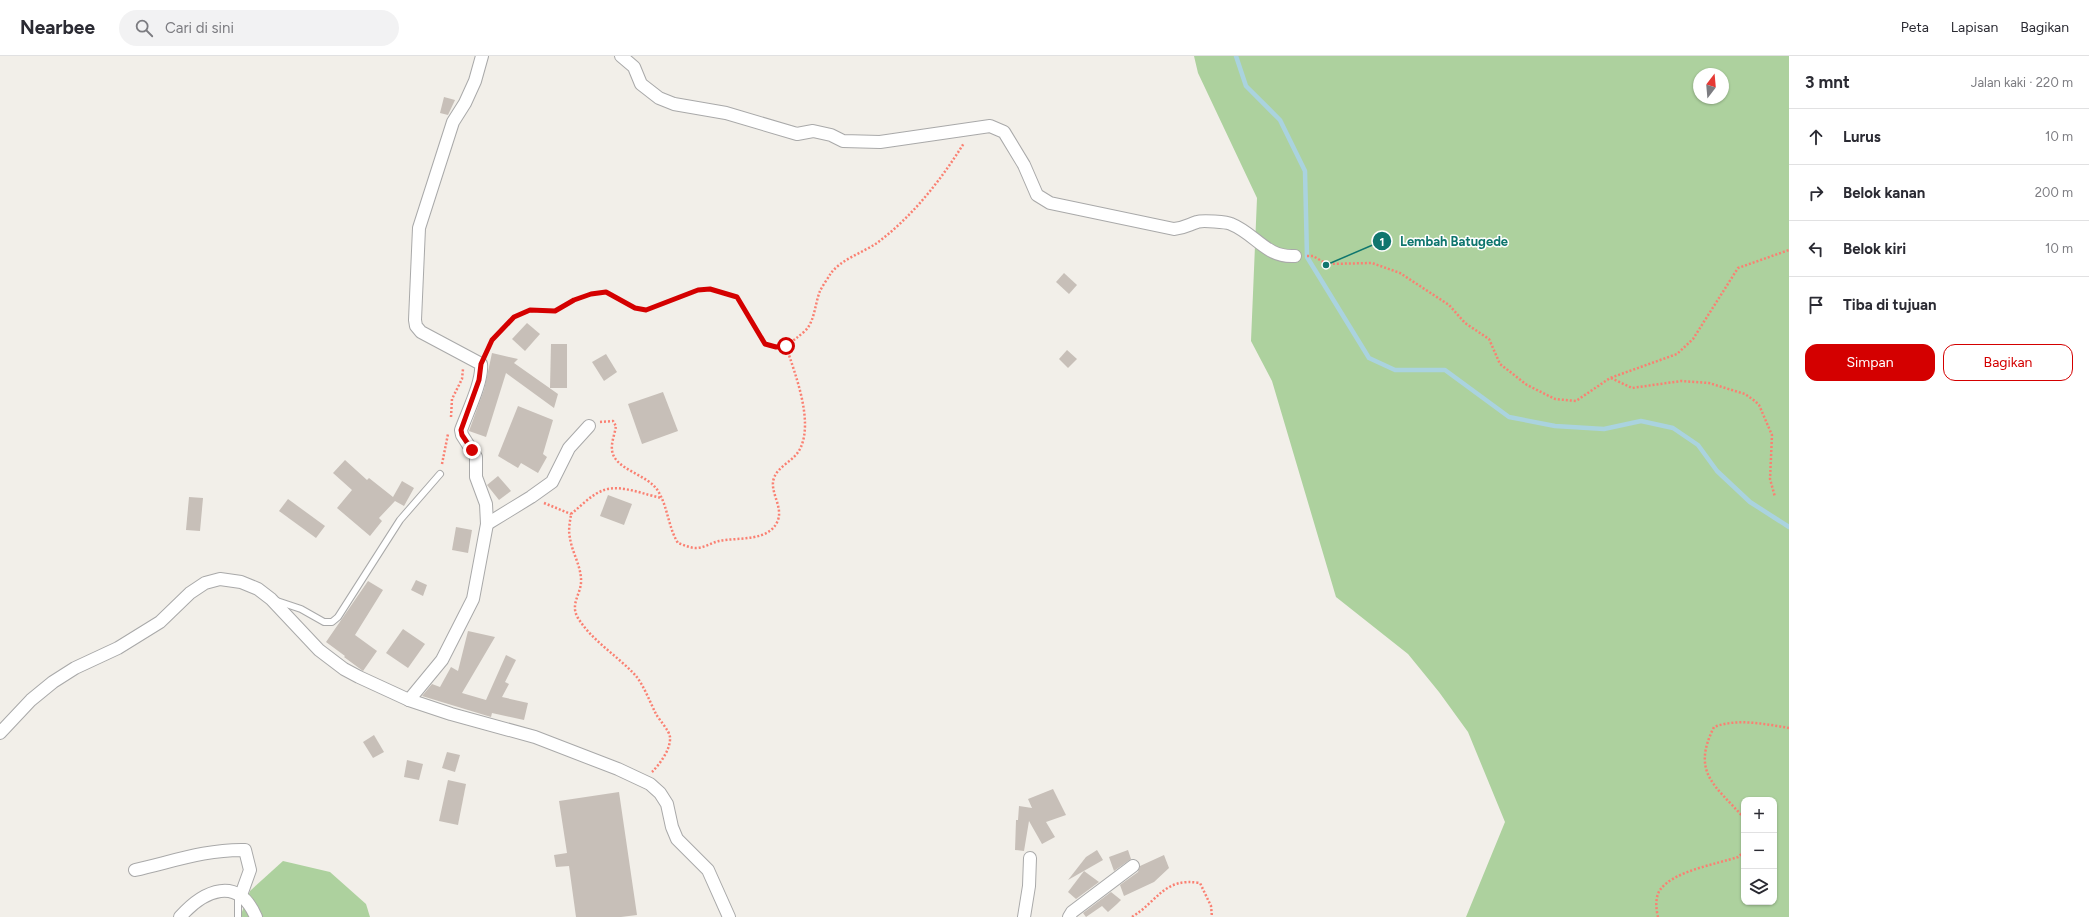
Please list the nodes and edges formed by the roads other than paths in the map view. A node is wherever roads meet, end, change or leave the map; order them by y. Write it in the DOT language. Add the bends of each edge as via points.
graph roads {
  1 [pos="482,56"];
  2 [pos="621,56"];
  3 [pos="1295,256"];
  4 [pos="589,426"];
  5 [pos="440,474"];
  6 [pos="487,524"];
  7 [pos="271,599"];
  8 [pos="409,700"];
  9 [pos="0,733"];
  10 [pos="1030,858"];
  11 [pos="1133,866"];
  12 [pos="134,870"];
  13 [pos="239,894"];
  14 [pos="180,917"];
  15 [pos="238,917"];
  16 [pos="256,917"];
  17 [pos="729,917"];
  18 [pos="1024,917"];
  19 [pos="1070,917"];
  1 -- 6 [label="street" via="475,81 453,122 419,228 415,320 421,332 481,364 479,380 461,430 476,457 476,476 486,504"];
  2 -- 3 [label="street" via="634,67 642,84 659,98 674,104 726,113 797,134 813,131 843,141 880,142 990,126 1004,132 1024,165 1037,195 1050,203 1174,228 1186,228 1199,221 1230,223 1258,240 1270,252 1284,257"];
  4 -- 6 [label="street" via="569,448 552,482 531,498"];
  5 -- 7 [label="lane" via="400,520 338,617 332,622 324,622 301,609"];
  6 -- 8 [label="street" via="473,599 442,660"];
  7 -- 8 [label="street" via="319,650 344,669"];
  7 -- 9 [label="street" via="258,588 234,580 220,579 205,583 190,593 160,622 118,648 75,668 53,682 31,700"];
  8 -- 17 [label="street" via="535,737 650,784 660,793 666,804 678,839 708,870"];
  10 -- 18 [label="street"];
  11 -- 19 [label="street" via="1072,912"];
  12 -- 13 [label="street" via="205,853 245,850 250,870"];
  13 -- 14 [label="street" via="221,891 205,896 192,904"];
  13 -- 15 [label="lane"];
  13 -- 16 [label="street" via="249,902"];
}
